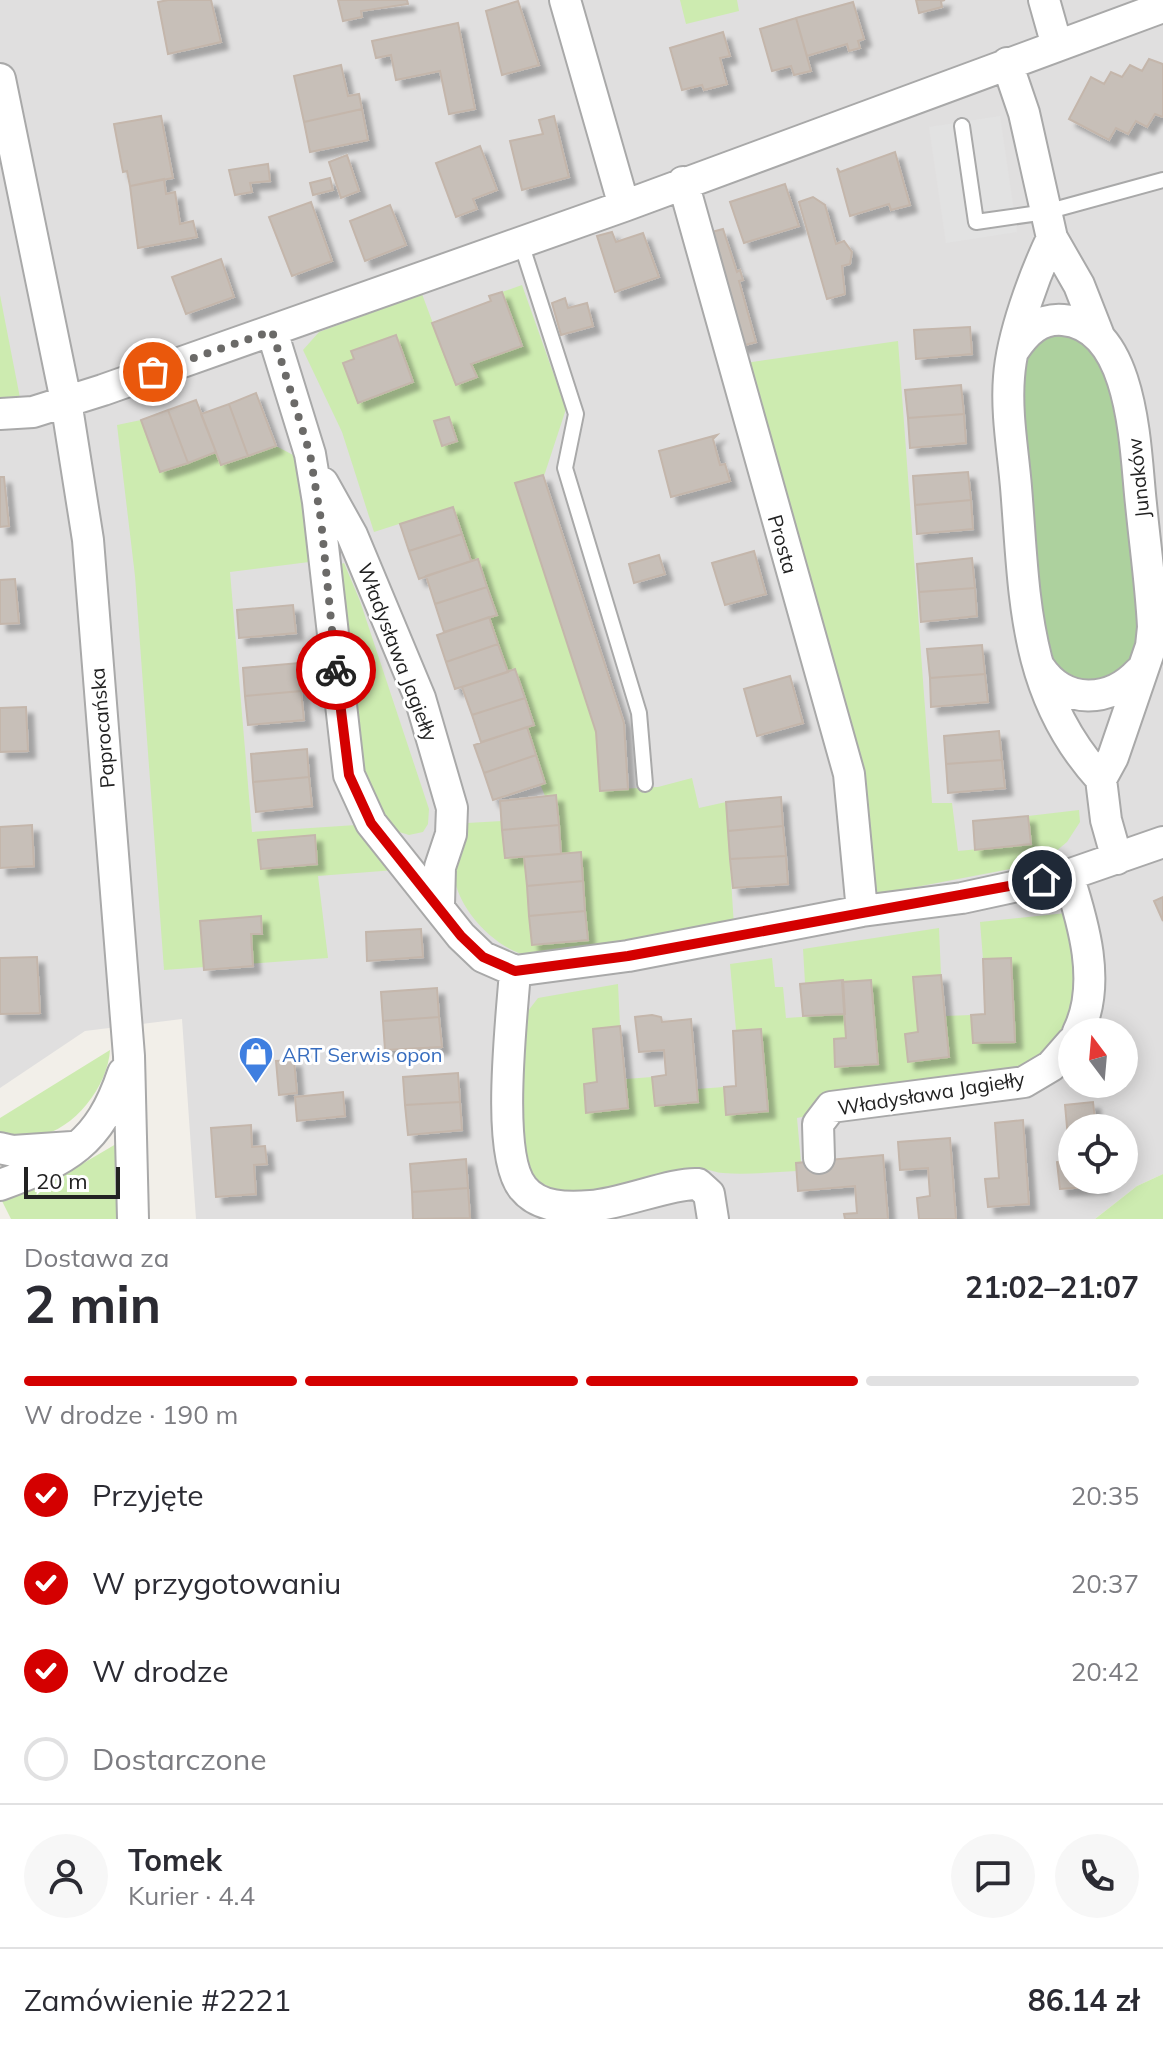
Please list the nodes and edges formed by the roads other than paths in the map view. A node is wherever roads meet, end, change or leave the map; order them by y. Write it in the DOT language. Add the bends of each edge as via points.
graph roads {
  1 [pos="565,0"];
  2 [pos="1044,0"];
  3 [pos="1163,7"];
  4 [pos="1057,46"];
  5 [pos="1007,63"];
  6 [pos="0,79"];
  7 [pos="962,126"];
  8 [pos="1163,180"];
  9 [pos="683,182"];
  10 [pos="624,206"];
  11 [pos="1049,225"];
  12 [pos="521,243"];
  13 [pos="272,331"];
  14 [pos="1099,336"];
  15 [pos="1014,350"];
  16 [pos="66,401"];
  17 [pos="0,414"];
  18 [pos="310,454"];
  19 [pos="1038,666"];
  20 [pos="1139,672"];
  21 [pos="1101,779"];
  22 [pos="645,784"];
  23 [pos="1163,842"];
  24 [pos="1117,859"];
  25 [pos="1068,875"];
  26 [pos="439,905"];
  27 [pos="862,911"];
  28 [pos="515,971"];
  29 [pos="1081,1018"];
  30 [pos="129,1056"];
  31 [pos="1058,1058"];
  32 [pos="82,1146"];
  33 [pos="0,1148"];
  34 [pos="819,1158"];
  35 [pos="0,1185"];
  36 [pos="133,1219"];
  37 [pos="713,1219"];
  1 -- 10 [label="street"];
  2 -- 4 [label="street"];
  3 -- 4 [label="street"];
  4 -- 5 [label="street"];
  5 -- 9 [label="street"];
  5 -- 11 [label="street, Junaków" via="1020,95"];
  6 -- 16 [label="street, Paprocańska"];
  7 -- 11 [label="lane" via="976,222"];
  8 -- 11 [label="lane"];
  9 -- 10 [label="street"];
  9 -- 27 [label="street, Prosta" via="849,774"];
  10 -- 12 [label="street"];
  11 -- 14 [label="street, Junaków"];
  11 -- 15 [label="street"];
  12 -- 13 [label="street"];
  12 -- 22 [label="lane" via="576,414 565,468 639,713"];
  13 -- 16 [label="street"];
  13 -- 18 [label="street, Władysława Jagiełły"];
  14 -- 15 [label="street" via="1077,323 1053,320 1027,331"];
  14 -- 20 [label="street, Junaków" via="1116,364 1133,426 1153,627"];
  15 -- 19 [label="street" via="1010,419 1029,641"];
  16 -- 17 [label="street" via="33,412"];
  16 -- 30 [label="street, Paprocańska" via="88,540"];
  18 -- 26 [label="street, Władysława Jagiełły" via="352,535 420,698 452,808 451,834 440,867"];
  18 -- 26 [label="street, Władysława Jagiełły" via="349,775 371,823"];
  19 -- 20 [label="street" via="1059,688 1086,696 1116,690"];
  19 -- 21 [label="street" via="1054,709"];
  20 -- 21 [label="street, Junaków"];
  21 -- 24 [label="street"];
  23 -- 24 [label="street"];
  24 -- 25 [label="street"];
  25 -- 27 [label="street" via="962,898"];
  25 -- 29 [label="street" via="1086,944 1087,992"];
  26 -- 28 [label="street, Władysława Jagiełły" via="483,957"];
  27 -- 28 [label="street" via="628,956"];
  28 -- 37 [label="street" via="507,1109 514,1170 523,1189 545,1204 581,1207 695,1183 708,1191"];
  30 -- 32 [label="street, Paprocańska" via="112,1107"];
  30 -- 36 [label="street, Paprocańska"];
  31 -- 34 [label="street, Władysława Jagiełły" via="1024,1082 831,1107 818,1124"];
  32 -- 33 [label="street"];
  32 -- 35 [label="street, Paprocańska"];
}
